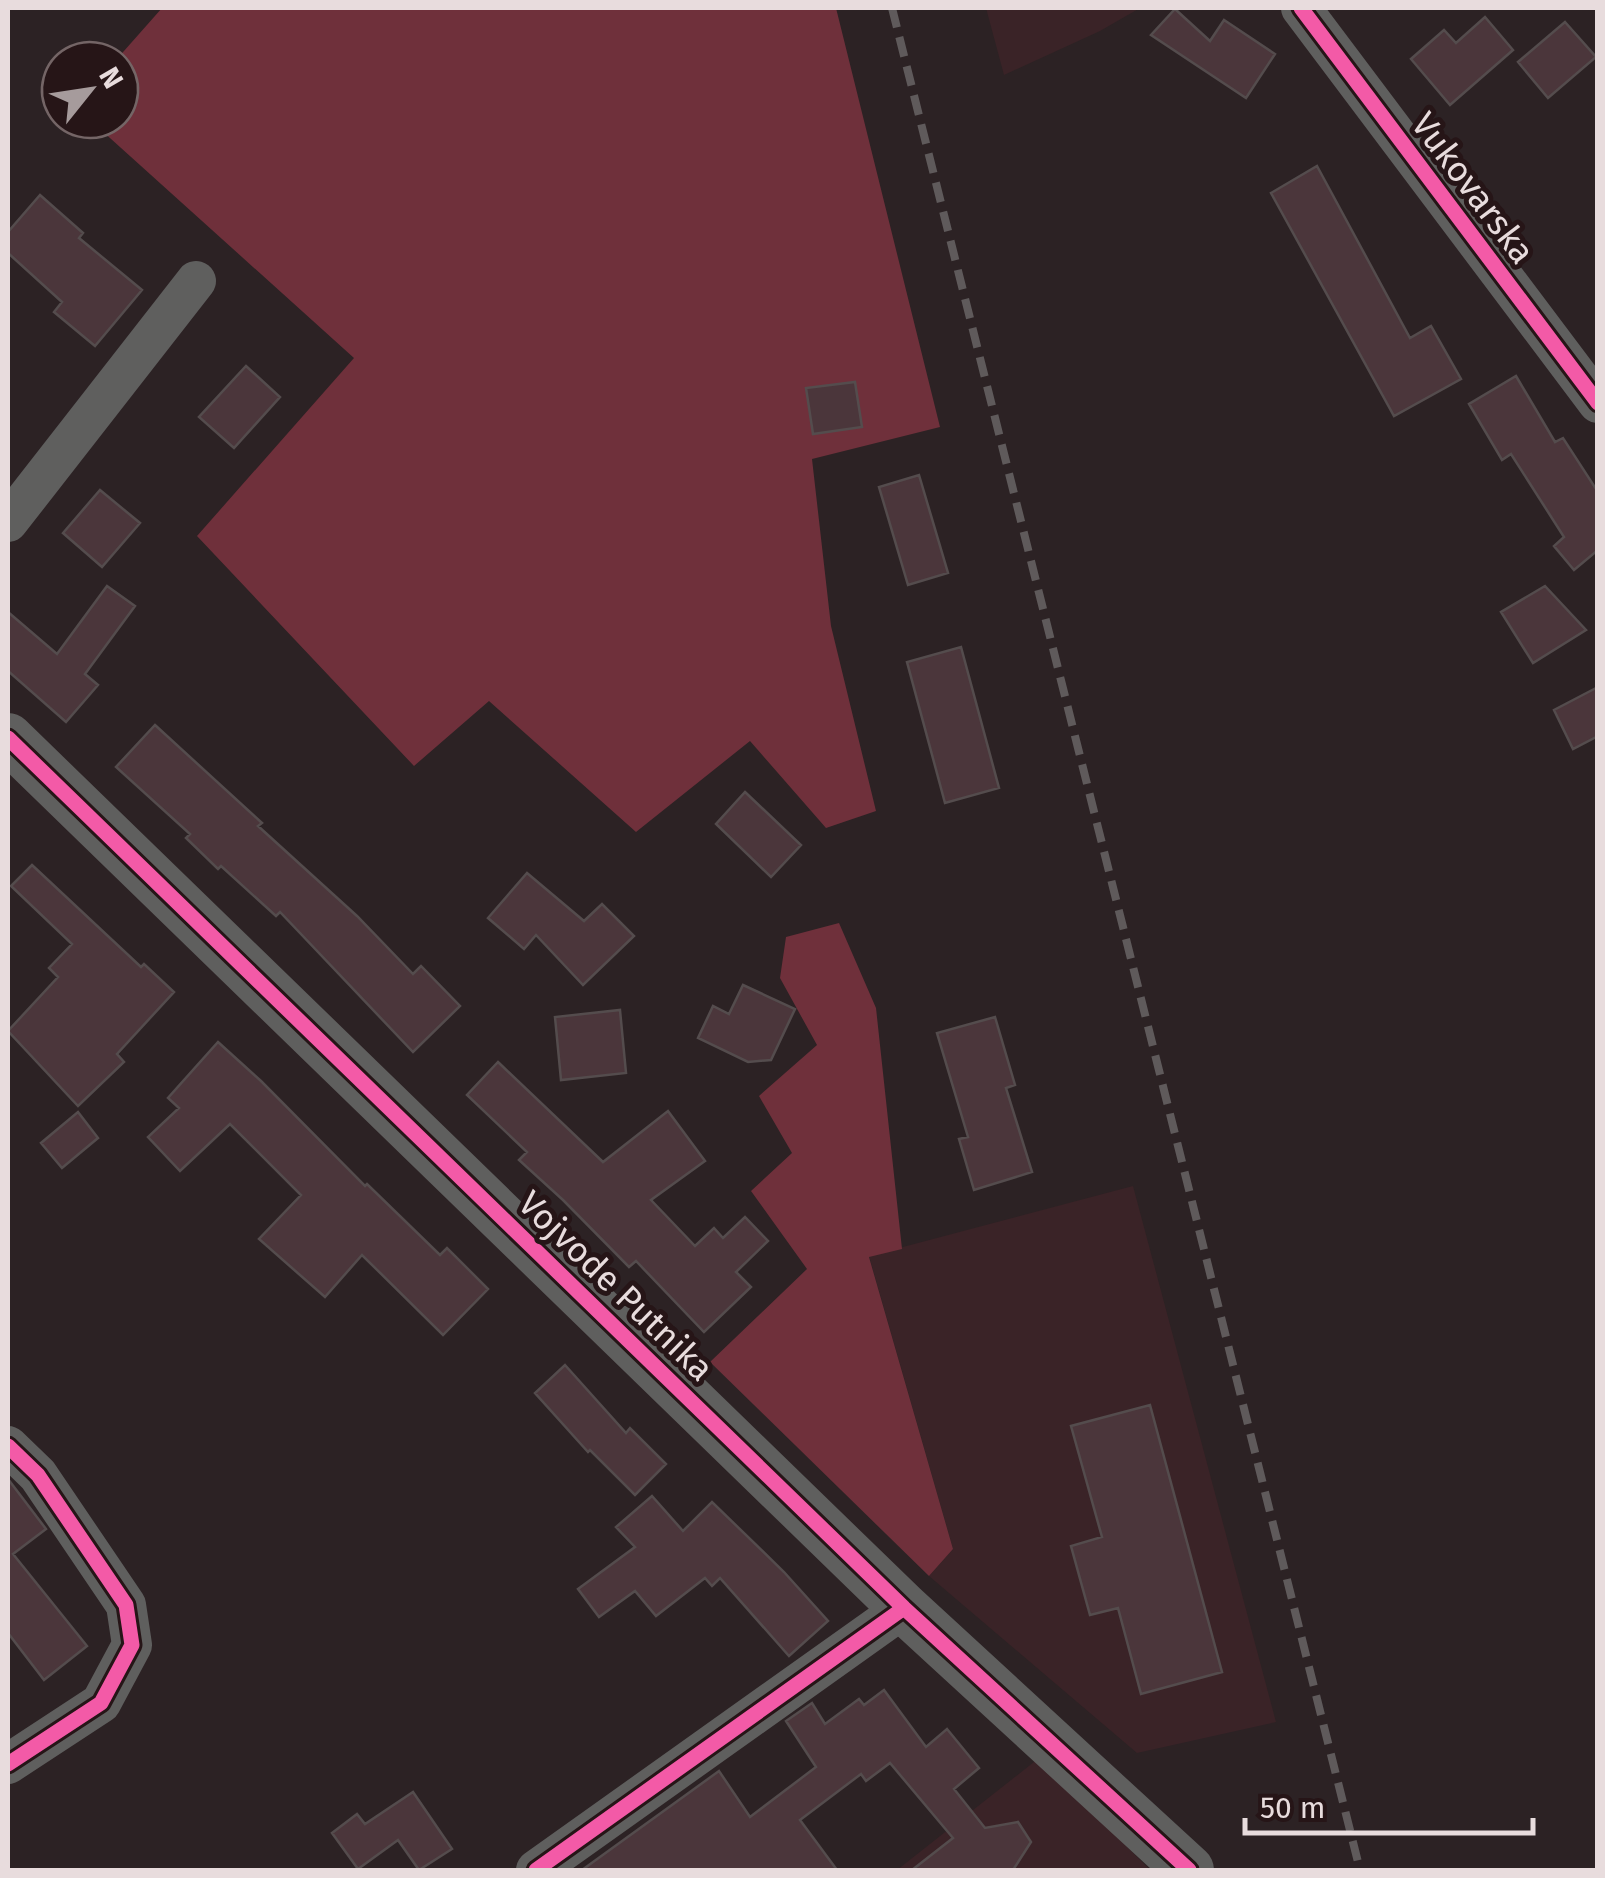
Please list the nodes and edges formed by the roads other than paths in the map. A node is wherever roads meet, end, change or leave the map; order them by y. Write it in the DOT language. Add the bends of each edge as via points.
graph roads {
  1 [pos="1301,8"];
  2 [pos="196,281"];
  3 [pos="1598,403"];
  4 [pos="8,522"];
  5 [pos="8,738"];
  6 [pos="8,1446"];
  7 [pos="904,1608"];
  8 [pos="8,1764"];
  9 [pos="536,1870"];
  10 [pos="1189,1870"];
  1 -- 3 [label="street, Vukovarska"];
  2 -- 4 [label="street"];
  5 -- 7 [label="street, Vojvode Putnika"];
  6 -- 8 [label="street" via="38,1475 126,1606 132,1645 101,1703"];
  7 -- 9 [label="street"];
  7 -- 10 [label="street, Vojvode Putnika"];
}
